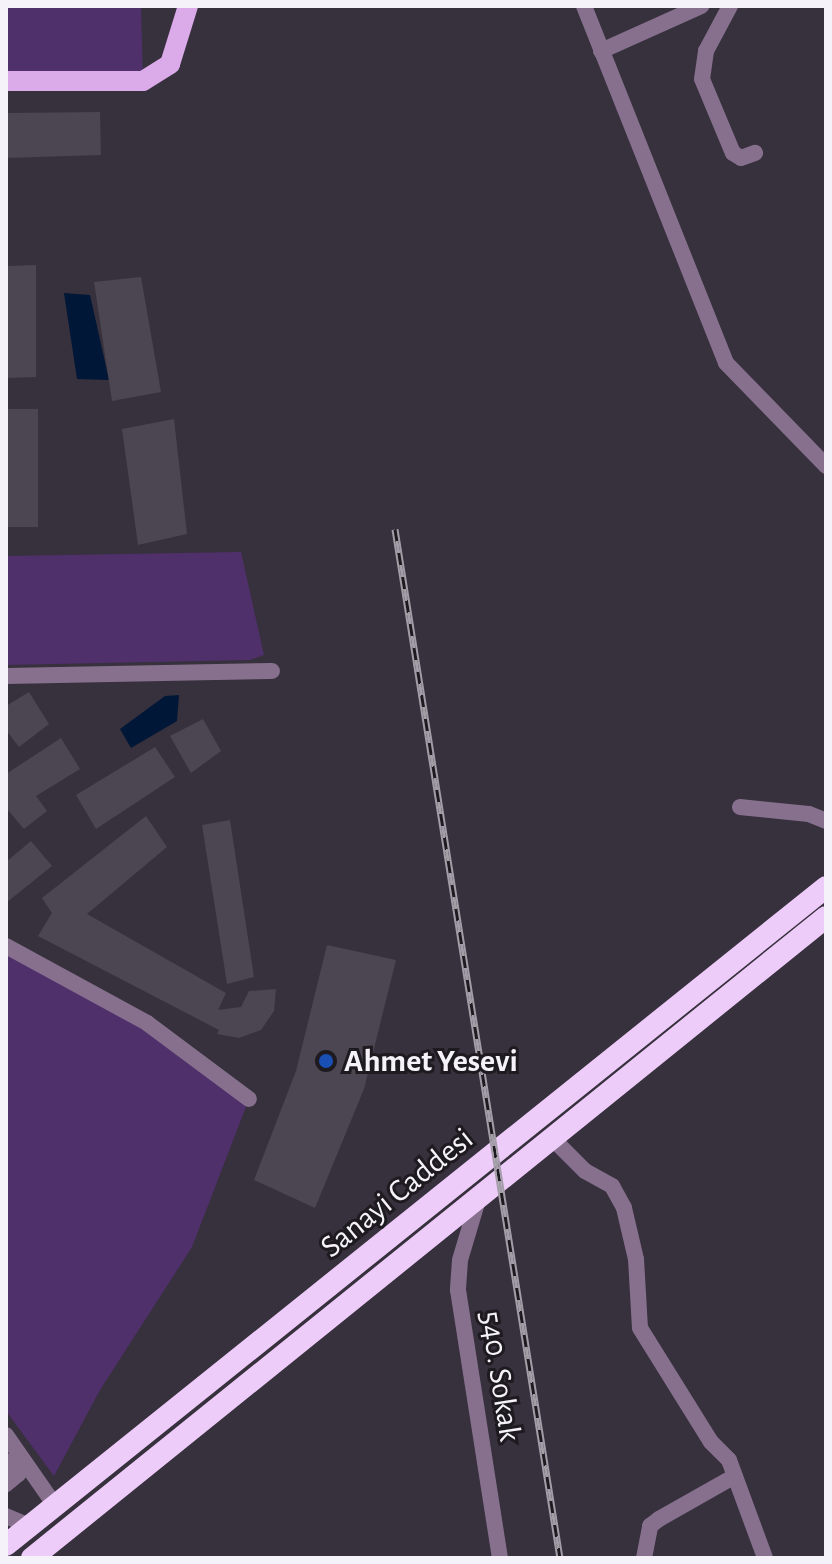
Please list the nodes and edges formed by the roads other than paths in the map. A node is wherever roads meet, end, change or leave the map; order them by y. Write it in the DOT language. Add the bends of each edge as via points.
graph roads {
  1 [pos="188,6"];
  2 [pos="584,6"];
  3 [pos="701,6"];
  4 [pos="730,6"];
  5 [pos="601,51"];
  6 [pos="6,81"];
  7 [pos="755,153"];
  8 [pos="826,466"];
  9 [pos="272,671"];
  10 [pos="6,676"];
  11 [pos="740,807"];
  12 [pos="826,821"];
  13 [pos="826,887"];
  14 [pos="826,917"];
  15 [pos="6,946"];
  16 [pos="249,1099"];
  17 [pos="553,1139"];
  18 [pos="477,1203"];
  19 [pos="6,1435"];
  20 [pos="6,1461"];
  21 [pos="735,1476"];
  22 [pos="6,1484"];
  23 [pos="56,1507"];
  24 [pos="6,1516"];
  25 [pos="29,1526"];
  26 [pos="6,1545"];
  27 [pos="32,1558"];
  28 [pos="500,1558"];
  29 [pos="644,1558"];
  30 [pos="765,1558"];
  1 -- 6 [label="main road" via="170,64 143,81"];
  2 -- 5 [label="street"];
  3 -- 5 [label="street"];
  4 -- 7 [label="street" via="706,51 702,79 733,153 741,158"];
  5 -- 8 [label="street" via="726,363"];
  9 -- 10 [label="street"];
  11 -- 12 [label="street" via="809,814"];
  13 -- 23 [label="highway, Sanayi Caddesi"];
  14 -- 17 [label="highway, Sanayi Caddesi"];
  15 -- 16 [label="street" via="147,1023"];
  17 -- 18 [label="highway, Sanayi Caddesi"];
  17 -- 21 [label="street" via="585,1171 612,1186 624,1208 636,1259 640,1328"];
  18 -- 27 [label="highway, Sanayi Caddesi"];
  18 -- 28 [label="street, 540. Sokak" via="460,1260 458,1290"];
  19 -- 23 [label="street"];
  20 -- 22 [label="street" via="18,1474"];
  21 -- 29 [label="street" via="650,1526"];
  21 -- 30 [label="street"];
  23 -- 25 [label="highway, Sanayi Caddesi"];
  24 -- 25 [label="street"];
  25 -- 26 [label="highway, Sanayi Caddesi"];
}
